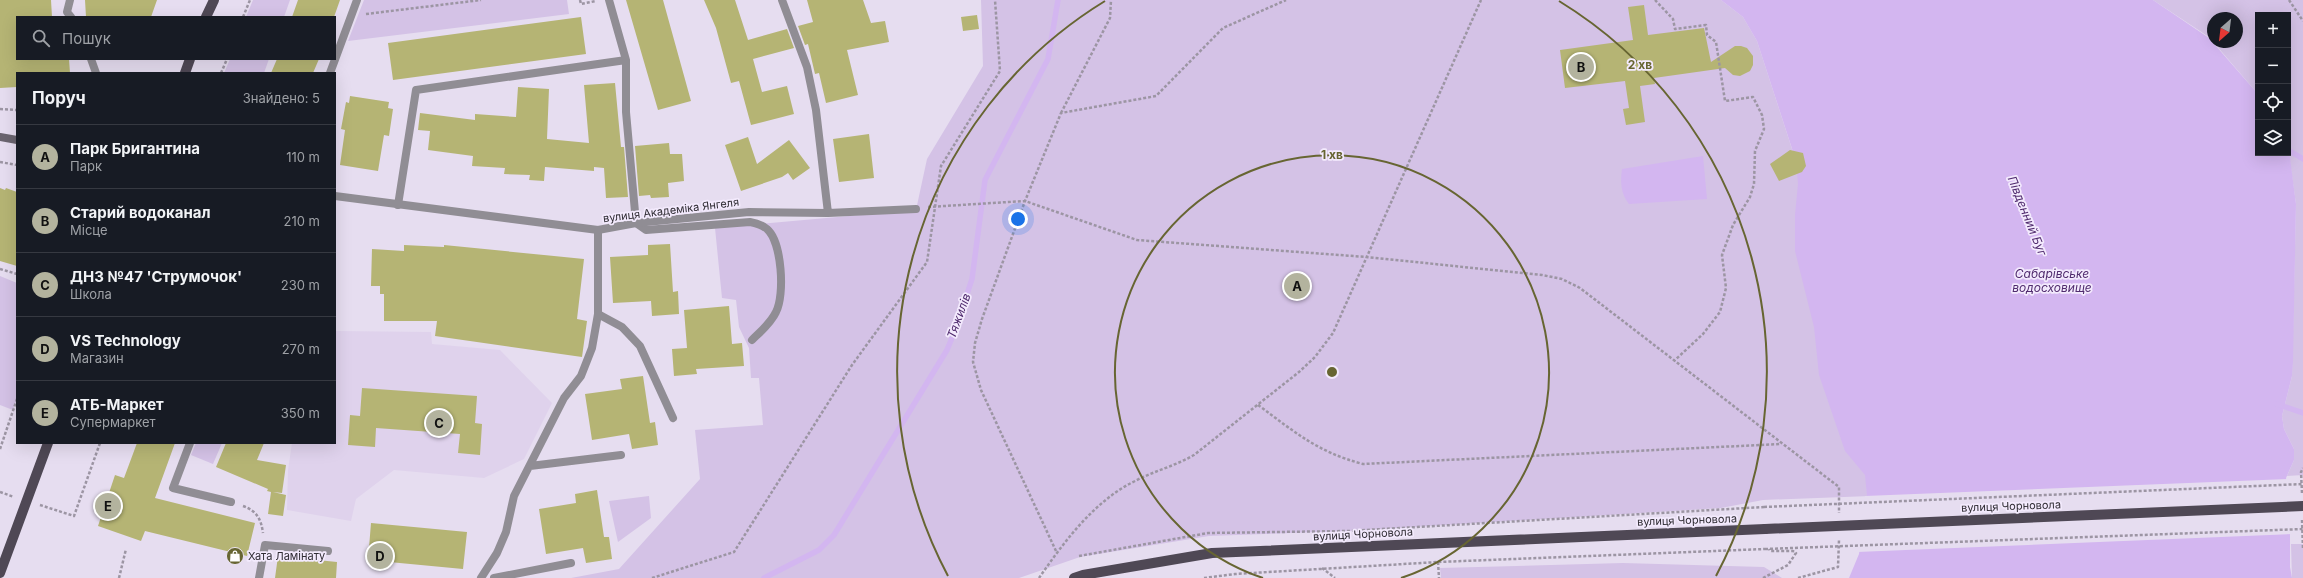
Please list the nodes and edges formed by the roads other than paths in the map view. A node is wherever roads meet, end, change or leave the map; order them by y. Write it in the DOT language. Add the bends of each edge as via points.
graph roads {
  1 [pos="70,0"];
  2 [pos="214,0"];
  3 [pos="357,0"];
  4 [pos="609,0"];
  5 [pos="782,0"];
  6 [pos="69,16"];
  7 [pos="206,16"];
  8 [pos="336,57"];
  9 [pos="90,60"];
  10 [pos="190,60"];
  11 [pos="335,60"];
  12 [pos="626,60"];
  13 [pos="96,72"];
  14 [pos="185,72"];
  15 [pos="330,72"];
  16 [pos="0,137"];
  17 [pos="16,140"];
  18 [pos="336,196"];
  19 [pos="398,205"];
  20 [pos="916,209"];
  21 [pos="828,213"];
  22 [pos="636,223"];
  23 [pos="598,230"];
  24 [pos="598,314"];
  25 [pos="752,340"];
  26 [pos="674,418"];
  27 [pos="48,444"];
  28 [pos="190,444"];
  29 [pos="620,455"];
  30 [pos="530,466"];
  31 [pos="231,502"];
  32 [pos="2303,506"];
  33 [pos="328,551"];
  34 [pos="571,563"];
  35 [pos="0,573"];
  36 [pos="0,577"];
  37 [pos="3,578"];
  38 [pos="259,578"];
  39 [pos="481,578"];
  40 [pos="494,578"];
  41 [pos="1074,578"];
  1 -- 6 [label="street" via="67,12"];
  2 -- 7 [label="main road"];
  3 -- 8 [label="street"];
  4 -- 12 [label="street"];
  5 -- 21 [label="street" via="807,67 816,110"];
  9 -- 13 [label="street"];
  10 -- 14 [label="main road"];
  11 -- 15 [label="street"];
  12 -- 19 [label="street" via="416,90"];
  12 -- 22 [label="street" via="626,112"];
  16 -- 17 [label="main road"];
  18 -- 19 [label="street, вулиця Академіка Янгеля"];
  19 -- 23 [label="street, вулиця Академіка Янгеля"];
  20 -- 21 [label="street, вулиця Академіка Янгеля"];
  21 -- 22 [label="street, вулиця Академіка Янгеля" via="749,212"];
  22 -- 23 [label="street, вулиця Академіка Янгеля"];
  22 -- 25 [label="street" via="646,230 750,222 767,229 774,237 778,252 782,297 776,313"];
  23 -- 24 [label="street"];
  24 -- 26 [label="street" via="622,327 640,346"];
  24 -- 30 [label="street" via="592,348 581,376 564,398"];
  27 -- 35 [label="main road"];
  28 -- 31 [label="street" via="173,488"];
  29 -- 30 [label="street"];
  30 -- 39 [label="street" via="514,496 506,532 497,553"];
  32 -- 41 [label="main road, вулиця Чорновола, bridge" via="1212,554"];
  33 -- 38 [label="street" via="264,545"];
  34 -- 40 [label="street"];
  36 -- 37 [label="main road"];
}
